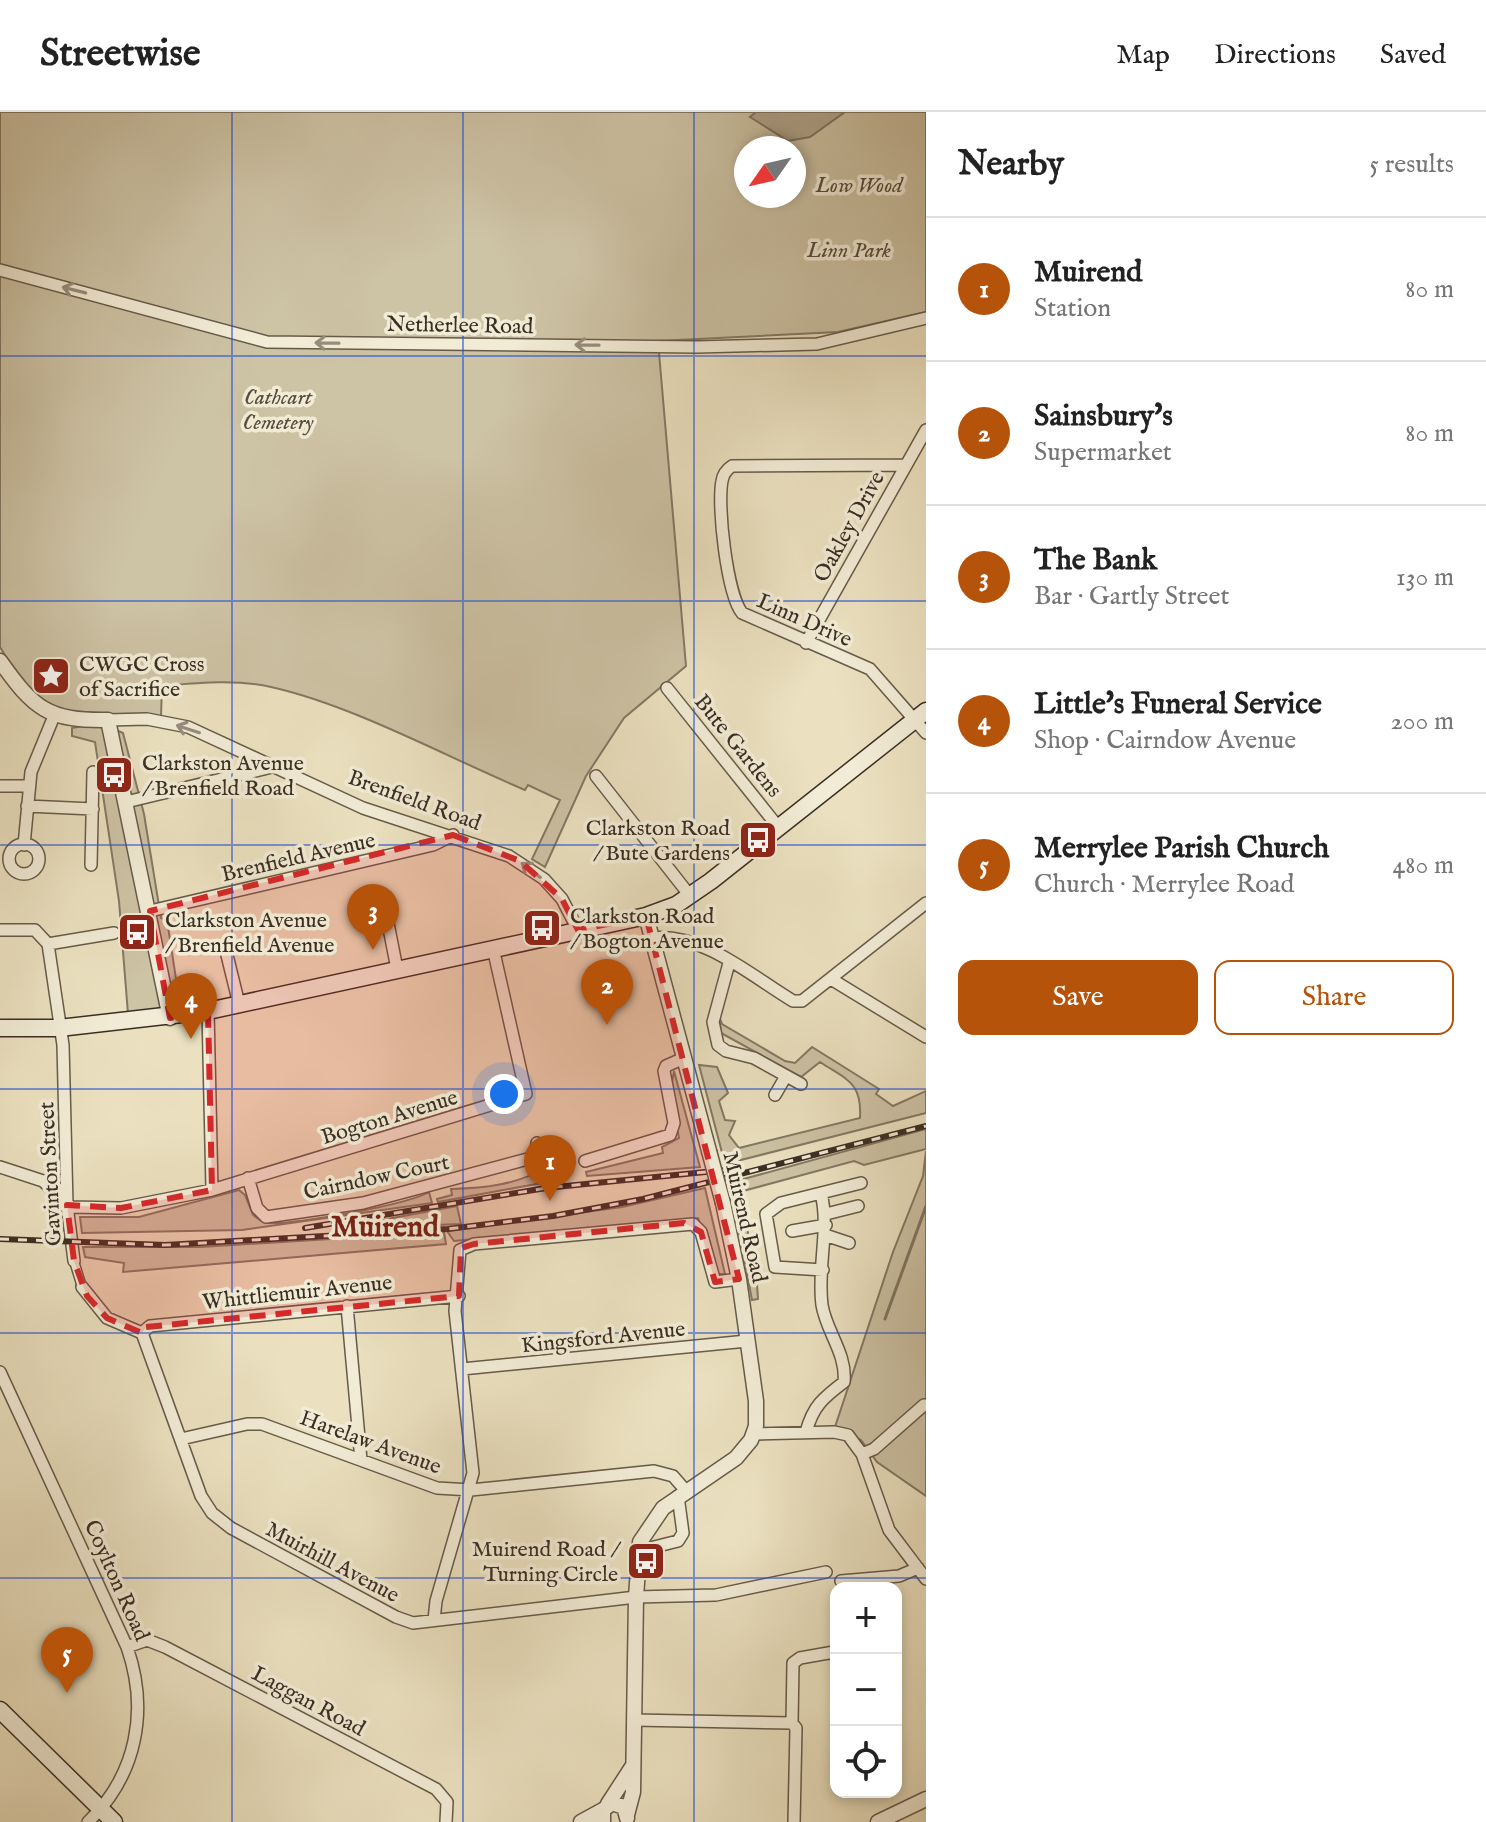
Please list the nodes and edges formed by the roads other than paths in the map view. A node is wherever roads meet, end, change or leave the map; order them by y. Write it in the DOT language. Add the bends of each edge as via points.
graph roads {
  1 [pos="0,270"];
  2 [pos="926,318"];
  3 [pos="926,430"];
  4 [pos="906,465"];
  5 [pos="806,643"];
  6 [pos="0,661"];
  7 [pos="667,688"];
  8 [pos="54,716"];
  9 [pos="108,720"];
  10 [pos="923,722"];
  11 [pos="276,766"];
  12 [pos="93,772"];
  13 [pos="596,776"];
  14 [pos="0,786"];
  15 [pos="28,786"];
  16 [pos="126,802"];
  17 [pos="27,806"];
  18 [pos="93,809"];
  19 [pos="779,828"];
  20 [pos="453,835"];
  21 [pos="24,845"];
  22 [pos="91,865"];
  23 [pos="691,897"];
  24 [pos="926,903"];
  25 [pos="150,911"];
  26 [pos="386,913"];
  27 [pos="646,916"];
  28 [pos="0,930"];
  29 [pos="578,930"];
  30 [pos="114,933"];
  31 [pos="652,938"];
  32 [pos="48,944"];
  33 [pos="493,948"];
  34 [pos="226,951"];
  35 [pos="729,963"];
  36 [pos="397,969"];
  37 [pos="831,979"];
  38 [pos="239,1004"];
  39 [pos="208,1011"];
  40 [pos="170,1018"];
  41 [pos="0,1028"];
  42 [pos="59,1028"];
  43 [pos="926,1037"];
  44 [pos="684,1058"];
  45 [pos="786,1076"];
  46 [pos="801,1084"];
  47 [pos="775,1095"];
  48 [pos="604,1140"];
  49 [pos="537,1143"];
  50 [pos="608,1154"];
  51 [pos="585,1161"];
  52 [pos="0,1167"];
  53 [pos="248,1178"];
  54 [pos="861,1183"];
  55 [pos="212,1190"];
  56 [pos="821,1193"];
  57 [pos="67,1205"];
  58 [pos="858,1206"];
  59 [pos="826,1225"];
  60 [pos="792,1231"];
  61 [pos="849,1243"];
  62 [pos="74,1261"];
  63 [pos="823,1270"];
  64 [pos="739,1279"];
  65 [pos="82,1287"];
  66 [pos="459,1296"];
  67 [pos="347,1306"];
  68 [pos="142,1333"];
  69 [pos="747,1341"];
  70 [pos="462,1369"];
  71 [pos="0,1372"];
  72 [pos="924,1405"];
  73 [pos="806,1432"];
  74 [pos="754,1434"];
  75 [pos="181,1439"];
  76 [pos="862,1454"];
  77 [pos="361,1460"];
  78 [pos="471,1490"];
  79 [pos="682,1494"];
  80 [pos="638,1551"];
  81 [pos="918,1568"];
  82 [pos="826,1572"];
  83 [pos="926,1579"];
  84 [pos="841,1581"];
  85 [pos="636,1597"];
  86 [pos="434,1620"];
  87 [pos="127,1647"];
  88 [pos="830,1653"];
  89 [pos="0,1710"];
  90 [pos="634,1720"];
  91 [pos="792,1723"];
  92 [pos="634,1764"];
  93 [pos="926,1799"];
  94 [pos="101,1809"];
  95 [pos="605,1812"];
  96 [pos="627,1820"];
  97 [pos="88,1822"];
  98 [pos="114,1822"];
  99 [pos="446,1822"];
  100 [pos="581,1822"];
  101 [pos="794,1822"];
  102 [pos="878,1822"];
  2 -- 1 [label="street, Netherlee Road, one-way" via="817,344 267,342"];
  3 -- 4 [label="street, Oakley Drive"];
  4 -- 5 [label="street, Oakley Drive"];
  4 -- 5 [label="street, Linn Drive" via="741,464 726,471 722,512 735,605 750,619"];
  5 -- 10 [label="street, Linn Drive" via="870,669"];
  6 -- 8 [label="street" via="30,700"];
  7 -- 19 [label="street, Bute Gardens"];
  8 -- 9 [label="street, Brenfield Road"];
  8 -- 15 [label="street"];
  11 -- 9 [label="street, Brenfield Road, one-way" via="188,727 147,719"];
  9 -- 16 [label="street"];
  10 -- 19 [label="main road"];
  11 -- 16 [label="street"];
  11 -- 20 [label="street, Brenfield Road" via="363,808"];
  12 -- 18 [label="street"];
  13 -- 23 [label="street"];
  14 -- 15 [label="street"];
  15 -- 17 [label="street"];
  16 -- 25 [label="street"];
  17 -- 18 [label="street"];
  17 -- 21 [label="street"];
  18 -- 22 [label="street"];
  19 -- 23 [label="main road"];
  20 -- 25 [label="street, Brenfield Avenue" via="433,845"];
  29 -- 20 [label="street, Brenfield Road, one-way" via="562,899 520,861"];
  23 -- 27 [label="main road"];
  24 -- 37 [label="street"];
  25 -- 40 [label="street"];
  26 -- 36 [label="street"];
  27 -- 29 [label="main road"];
  27 -- 31 [label="street, Muirend Road"];
  28 -- 32 [label="street" via="35,930"];
  29 -- 33 [label="main road"];
  30 -- 32 [label="street"];
  31 -- 35 [label="street" via="685,938"];
  31 -- 44 [label="street, Muirend Road"];
  32 -- 42 [label="street, Gavinton Street"];
  33 -- 36 [label="main road"];
  33 -- 53 [label="street, Bogton Avenue" via="526,1094"];
  34 -- 38 [label="street"];
  35 -- 37 [label="street" via="793,1001 802,1001"];
  35 -- 45 [label="street" via="713,1022 718,1045"];
  36 -- 38 [label="main road"];
  37 -- 43 [label="street"];
  38 -- 39 [label="main road"];
  39 -- 40 [label="main road"];
  39 -- 55 [label="street"];
  40 -- 42 [label="main road"];
  41 -- 42 [label="main road"];
  42 -- 57 [label="street, Gavinton Street" via="66,1089"];
  44 -- 50 [label="street" via="664,1071 674,1131 662,1140"];
  44 -- 64 [label="street, Muirend Road, bridge"];
  45 -- 46 [label="street"];
  45 -- 47 [label="street"];
  48 -- 50 [label="street"];
  49 -- 53 [label="street, Cairndow Court" via="539,1161 363,1203 266,1217 257,1208"];
  50 -- 51 [label="street"];
  52 -- 57 [label="street" via="43,1181"];
  53 -- 55 [label="street, Bogton Avenue"];
  54 -- 56 [label="street"];
  55 -- 57 [label="street, Bogton Avenue" via="121,1208"];
  56 -- 59 [label="street"];
  56 -- 63 [label="street" via="781,1203 766,1214 775,1267"];
  57 -- 62 [label="street, Gavinton Street"];
  58 -- 59 [label="street"];
  59 -- 60 [label="street"];
  59 -- 61 [label="street"];
  59 -- 63 [label="street"];
  62 -- 65 [label="street, Gavinton Street"];
  63 -- 73 [label="street" via="822,1306 845,1370 844,1382 818,1401"];
  64 -- 66 [label="street" via="715,1282 701,1232 693,1224 474,1244 460,1250"];
  64 -- 69 [label="street, Muirend Road"];
  65 -- 68 [label="street, Gavinton Street" via="107,1318"];
  66 -- 67 [label="street, Whittliemuir Avenue"];
  66 -- 70 [label="street" via="455,1311"];
  67 -- 68 [label="street, Whittliemuir Avenue" via="150,1326"];
  67 -- 77 [label="street"];
  68 -- 75 [label="street, Muirhill Avenue"];
  69 -- 70 [label="street, Kingsford Avenue"];
  69 -- 74 [label="street, Muirend Road" via="756,1401"];
  70 -- 78 [label="street"];
  71 -- 87 [label="street, Coylton Road"];
  72 -- 76 [label="street"];
  73 -- 74 [label="street"];
  73 -- 76 [label="street" via="848,1435"];
  74 -- 79 [label="street" via="736,1458"];
  75 -- 77 [label="street, Harelaw Avenue" via="262,1424"];
  75 -- 86 [label="street, Muirhill Avenue" via="201,1496 220,1521 406,1622"];
  76 -- 81 [label="street" via="881,1515"];
  77 -- 78 [label="street, Harelaw Avenue" via="437,1488"];
  78 -- 79 [label="street, Harelaw Avenue" via="654,1471 673,1476"];
  78 -- 86 [label="street"];
  79 -- 80 [label="street" via="649,1523"];
  79 -- 80 [label="street" via="681,1538"];
  80 -- 85 [label="street"];
  81 -- 83 [label="street"];
  81 -- 84 [label="street" via="899,1576"];
  82 -- 85 [label="street, Muirhill Avenue" via="716,1595"];
  85 -- 86 [label="street, Muirhill Avenue"];
  85 -- 90 [label="street"];
  87 -- 94 [label="street, Coylton Road" via="138,1690 138,1725 124,1775"];
  87 -- 99 [label="street, Laggan Road" via="147,1640 165,1647 436,1789 447,1802"];
  88 -- 91 [label="street" via="793,1663"];
  89 -- 94 [label="main road"];
  90 -- 91 [label="street"];
  90 -- 92 [label="street"];
  91 -- 101 [label="street"];
  92 -- 95 [label="street"];
  92 -- 96 [label="street"];
  93 -- 102 [label="street"];
  94 -- 97 [label="street, Coylton Road"];
  94 -- 98 [label="main road"];
  95 -- 96 [label="street" via="620,1804"];
  95 -- 100 [label="street"];
}
